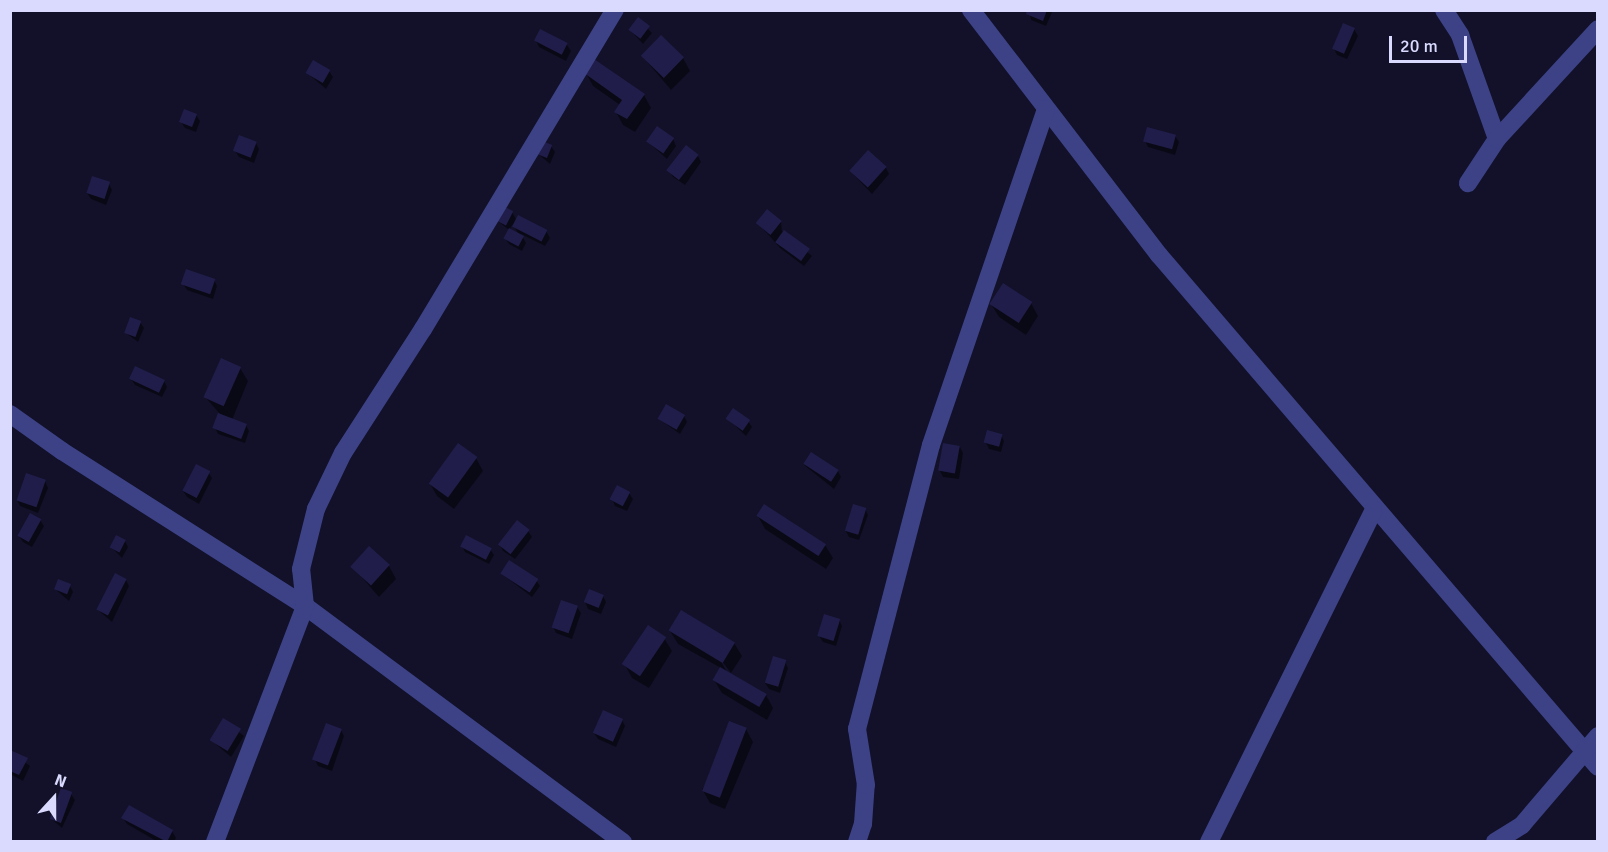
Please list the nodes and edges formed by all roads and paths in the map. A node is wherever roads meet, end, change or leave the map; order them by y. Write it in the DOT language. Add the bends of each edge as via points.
graph roads {
  1 [pos="615,10"];
  2 [pos="971,10"];
  3 [pos="1444,10"];
  4 [pos="1598,29"];
  5 [pos="1046,110"];
  6 [pos="1497,139"];
  7 [pos="1468,183"];
  8 [pos="10,414"];
  9 [pos="1374,510"];
  10 [pos="305,606"];
  11 [pos="1598,736"];
  12 [pos="1583,753"];
  13 [pos="1598,767"];
  14 [pos="215,842"];
  15 [pos="623,842"];
  16 [pos="856,842"];
  17 [pos="1209,842"];
  18 [pos="1495,842"];
  1 -- 10 [label="street" via="344,453 306,539 301,569"];
  2 -- 5 [label="street"];
  3 -- 6 [label="street" via="1460,35"];
  4 -- 6 [label="street"];
  5 -- 9 [label="street" via="1159,255"];
  5 -- 16 [label="street" via="931,445 857,729 866,785 863,824"];
  6 -- 7 [label="street"];
  8 -- 10 [label="street"];
  9 -- 12 [label="street"];
  9 -- 17 [label="street"];
  10 -- 14 [label="street"];
  10 -- 15 [label="street"];
  11 -- 12 [label="street"];
  12 -- 13 [label="street"];
  12 -- 18 [label="street" via="1522,825"];
}
